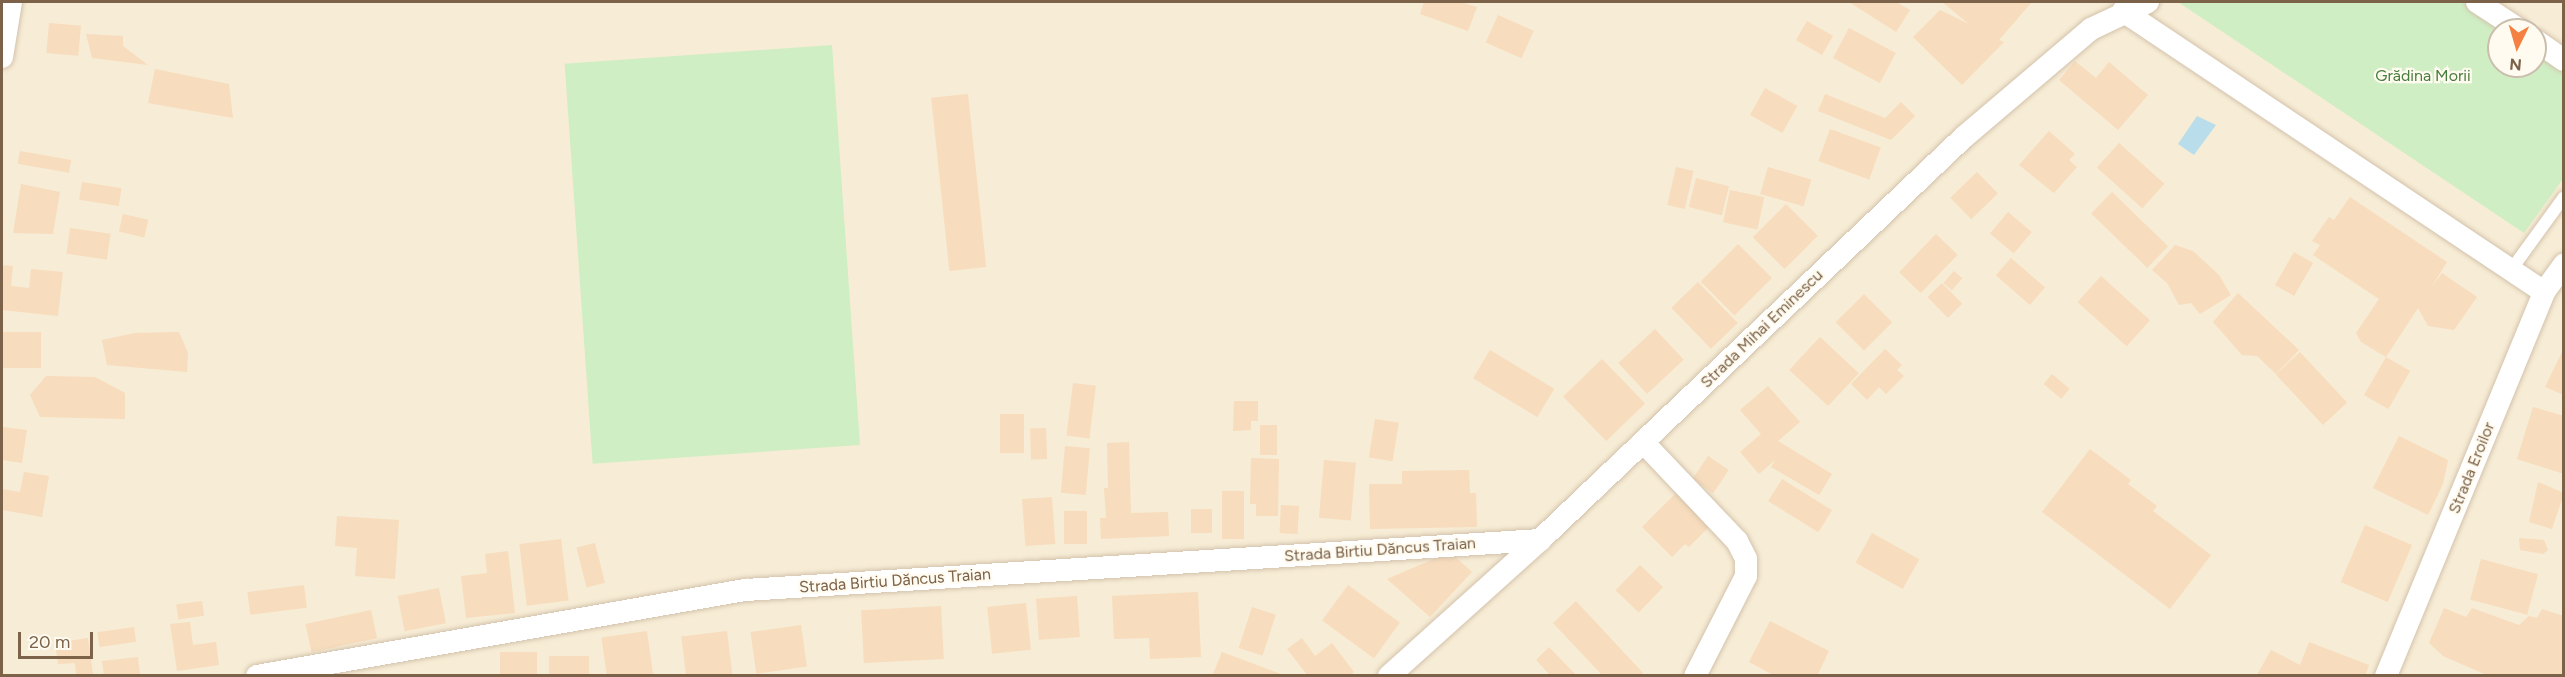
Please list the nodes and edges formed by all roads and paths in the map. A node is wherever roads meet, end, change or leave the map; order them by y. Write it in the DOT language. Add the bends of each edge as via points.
graph roads {
  1 [pos="11,2"];
  2 [pos="2148,2"];
  3 [pos="2477,2"];
  4 [pos="2123,11"];
  5 [pos="2502,18"];
  6 [pos="2547,48"];
  7 [pos="2,57"];
  8 [pos="2564,60"];
  9 [pos="2564,197"];
  10 [pos="2564,264"];
  11 [pos="2511,270"];
  12 [pos="2544,292"];
  13 [pos="1643,442"];
  14 [pos="1540,540"];
  15 [pos="257,675"];
  16 [pos="1389,675"];
  17 [pos="1695,675"];
  18 [pos="2386,675"];
  1 -- 7 [label="street"];
  2 -- 4 [label="street, Strada Mihai Eminescu"];
  3 -- 5 [label="street"];
  4 -- 11 [label="street"];
  4 -- 13 [label="street, Strada Mihai Eminescu" via="2091,29 1964,137"];
  6 -- 8 [label="street"];
  9 -- 11 [label="lane"];
  10 -- 12 [label="street, Strada Eroilor"];
  11 -- 12 [label="street"];
  12 -- 18 [label="street, Strada Eroilor"];
  13 -- 14 [label="street, Strada Mihai Eminescu"];
  13 -- 17 [label="street" via="1737,541 1746,559 1746,576"];
  14 -- 15 [label="street, Strada Birtiu Dăncus Traian" via="746,590"];
  14 -- 16 [label="street, Strada Mihai Eminescu"];
}
